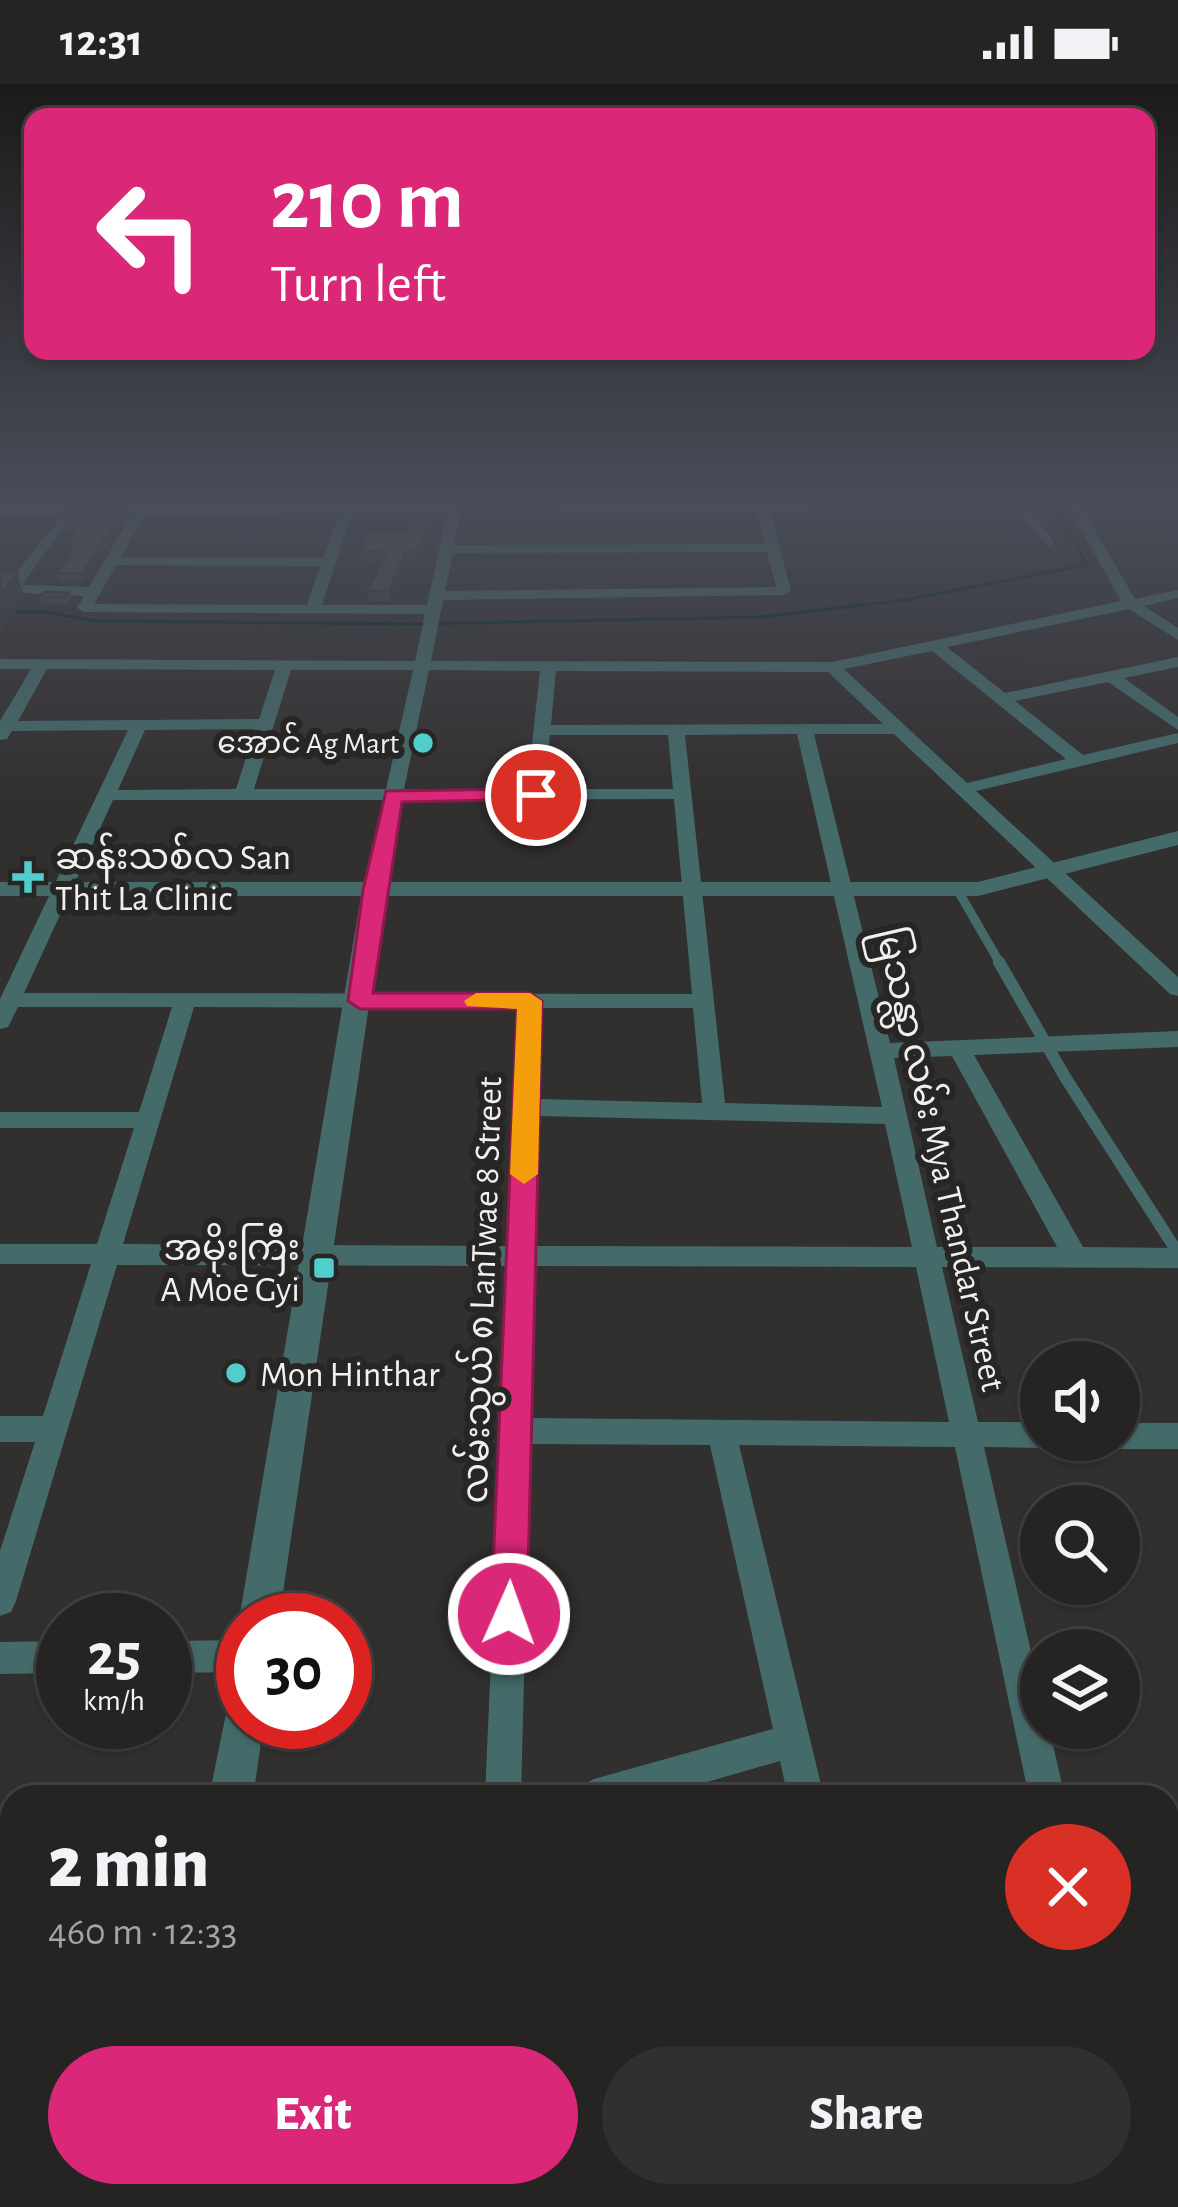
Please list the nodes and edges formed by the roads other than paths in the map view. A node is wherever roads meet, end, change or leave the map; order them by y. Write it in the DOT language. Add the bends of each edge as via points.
graph roads {
  1 [pos="87,603"];
  2 [pos="315,603"];
  3 [pos="432,603"];
  4 [pos="433,603"];
  5 [pos="1126,603"];
  6 [pos="1132,603"];
  7 [pos="313,609"];
  8 [pos="1178,635"];
  9 [pos="938,648"];
  10 [pos="1178,662"];
  11 [pos="0,664"];
  12 [pos="42,664"];
  13 [pos="284,666"];
  14 [pos="548,666"];
  15 [pos="418,667"];
  16 [pos="832,667"];
  17 [pos="1112,677"];
  18 [pos="1002,699"];
  19 [pos="266,724"];
  20 [pos="139,725"];
  21 [pos="1178,725"];
  22 [pos="804,729"];
  23 [pos="898,729"];
  24 [pos="2,730"];
  25 [pos="543,730"];
  26 [pos="676,730"];
  27 [pos="1178,738"];
  28 [pos="1079,761"];
  29 [pos="962,789"];
  30 [pos="683,794"];
  31 [pos="106,795"];
  32 [pos="243,795"];
  33 [pos="536,795"];
  34 [pos="393,796"];
  35 [pos="1178,838"];
  36 [pos="1050,871"];
  37 [pos="64,888"];
  38 [pos="0,889"];
  39 [pos="692,889"];
  40 [pos="845,889"];
  41 [pos="957,889"];
  42 [pos="374,890"];
  43 [pos="1173,978"];
  44 [pos="185,1001"];
  45 [pos="360,1001"];
  46 [pos="530,1001"];
  47 [pos="703,1001"];
  48 [pos="5,1011"];
  49 [pos="1178,1039"];
  50 [pos="1046,1045"];
  51 [pos="960,1049"];
  52 [pos="881,1051"];
  53 [pos="526,1107"];
  54 [pos="714,1110"];
  55 [pos="896,1116"];
  56 [pos="0,1120"];
  57 [pos="148,1120"];
  58 [pos="0,1254"];
  59 [pos="106,1255"];
  60 [pos="315,1256"];
  61 [pos="1178,1256"];
  62 [pos="521,1257"];
  63 [pos="928,1259"];
  64 [pos="1076,1259"];
  65 [pos="0,1429"];
  66 [pos="53,1429"];
  67 [pos="515,1431"];
  68 [pos="722,1433"];
  69 [pos="967,1435"];
  70 [pos="1020,1435"];
  71 [pos="1140,1436"];
  72 [pos="1178,1436"];
  73 [pos="263,1593"];
  74 [pos="0,1601"];
  75 [pos="36,1657"];
  76 [pos="0,1658"];
  77 [pos="791,1741"];
  78 [pos="238,1749"];
  79 [pos="233,1785"];
  80 [pos="502,1785"];
  81 [pos="637,1785"];
  82 [pos="803,1785"];
  83 [pos="1044,1785"];
  1 -- 7 [label="street"];
  2 -- 7 [label="street"];
  3 -- 7 [label="street"];
  4 -- 15 [label="street"];
  5 -- 9 [label="street"];
  6 -- 8 [label="street"];
  9 -- 16 [label="street"];
  9 -- 18 [label="street"];
  10 -- 17 [label="street"];
  11 -- 12 [label="street"];
  12 -- 13 [label="street"];
  12 -- 24 [label="street"];
  13 -- 15 [label="street"];
  13 -- 19 [label="street"];
  14 -- 15 [label="street"];
  14 -- 16 [label="street"];
  14 -- 25 [label="street"];
  15 -- 34 [label="street"];
  16 -- 23 [label="street"];
  17 -- 18 [label="street"];
  17 -- 21 [label="street"];
  18 -- 28 [label="street"];
  19 -- 20 [label="street"];
  19 -- 32 [label="street"];
  20 -- 24 [label="street"];
  20 -- 31 [label="street"];
  22 -- 23 [label="street"];
  22 -- 26 [label="street"];
  22 -- 40 [label="street, မြသန္လာ လမ်း Mya Thandar Street"];
  23 -- 29 [label="street"];
  25 -- 26 [label="street"];
  25 -- 33 [label="street"];
  26 -- 30 [label="street"];
  27 -- 28 [label="street"];
  28 -- 29 [label="street"];
  29 -- 36 [label="street"];
  30 -- 33 [label="street"];
  30 -- 39 [label="street"];
  31 -- 32 [label="street"];
  31 -- 37 [label="street"];
  32 -- 34 [label="street"];
  33 -- 34 [label="street"];
  34 -- 42 [label="street"];
  35 -- 36 [label="street"];
  36 -- 41 [label="street"];
  36 -- 43 [label="street"];
  37 -- 38 [label="street"];
  37 -- 42 [label="street"];
  37 -- 48 [label="street"];
  39 -- 40 [label="street"];
  39 -- 42 [label="street"];
  39 -- 47 [label="street"];
  40 -- 41 [label="street"];
  40 -- 52 [label="street, မြသန္လာ လမ်း Mya Thandar Street"];
  41 -- 50 [label="lane"];
  42 -- 45 [label="street"];
  44 -- 45 [label="street"];
  44 -- 48 [label="street"];
  44 -- 57 [label="street"];
  45 -- 46 [label="street"];
  45 -- 60 [label="street"];
  46 -- 47 [label="street"];
  46 -- 53 [label="street, လမ်းသွယ် ၈ LanTwae 8 Street"];
  47 -- 54 [label="street"];
  49 -- 50 [label="street"];
  50 -- 51 [label="street"];
  50 -- 61 [label="lane"];
  51 -- 52 [label="street"];
  51 -- 64 [label="street"];
  52 -- 55 [label="street, မြသန္လာ လမ်း Mya Thandar Street"];
  53 -- 54 [label="street"];
  53 -- 62 [label="street, လမ်းသွယ် ၈ LanTwae 8 Street"];
  54 -- 55 [label="street"];
  55 -- 63 [label="street, မြသန္လာ လမ်း Mya Thandar Street"];
  56 -- 57 [label="street"];
  57 -- 59 [label="street"];
  58 -- 59 [label="street"];
  59 -- 60 [label="street"];
  59 -- 66 [label="street"];
  60 -- 62 [label="street"];
  60 -- 73 [label="street"];
  61 -- 64 [label="street"];
  62 -- 63 [label="street"];
  62 -- 67 [label="street, လမ်းသွယ် ၈ LanTwae 8 Street"];
  63 -- 64 [label="street"];
  63 -- 69 [label="street, မြသန္လာ လမ်း Mya Thandar Street"];
  65 -- 66 [label="street"];
  66 -- 74 [label="street"];
  67 -- 68 [label="street"];
  67 -- 80 [label="street, လမ်းသွယ် ၈ LanTwae 8 Street"];
  68 -- 69 [label="street"];
  68 -- 77 [label="street"];
  69 -- 70 [label="street"];
  69 -- 83 [label="street, မြသန္လာ လမ်း Mya Thandar Street"];
  71 -- 72 [label="street"];
  75 -- 76 [label="street"];
  77 -- 81 [label="street"];
  77 -- 82 [label="street"];
  78 -- 79 [label="street"];
}
